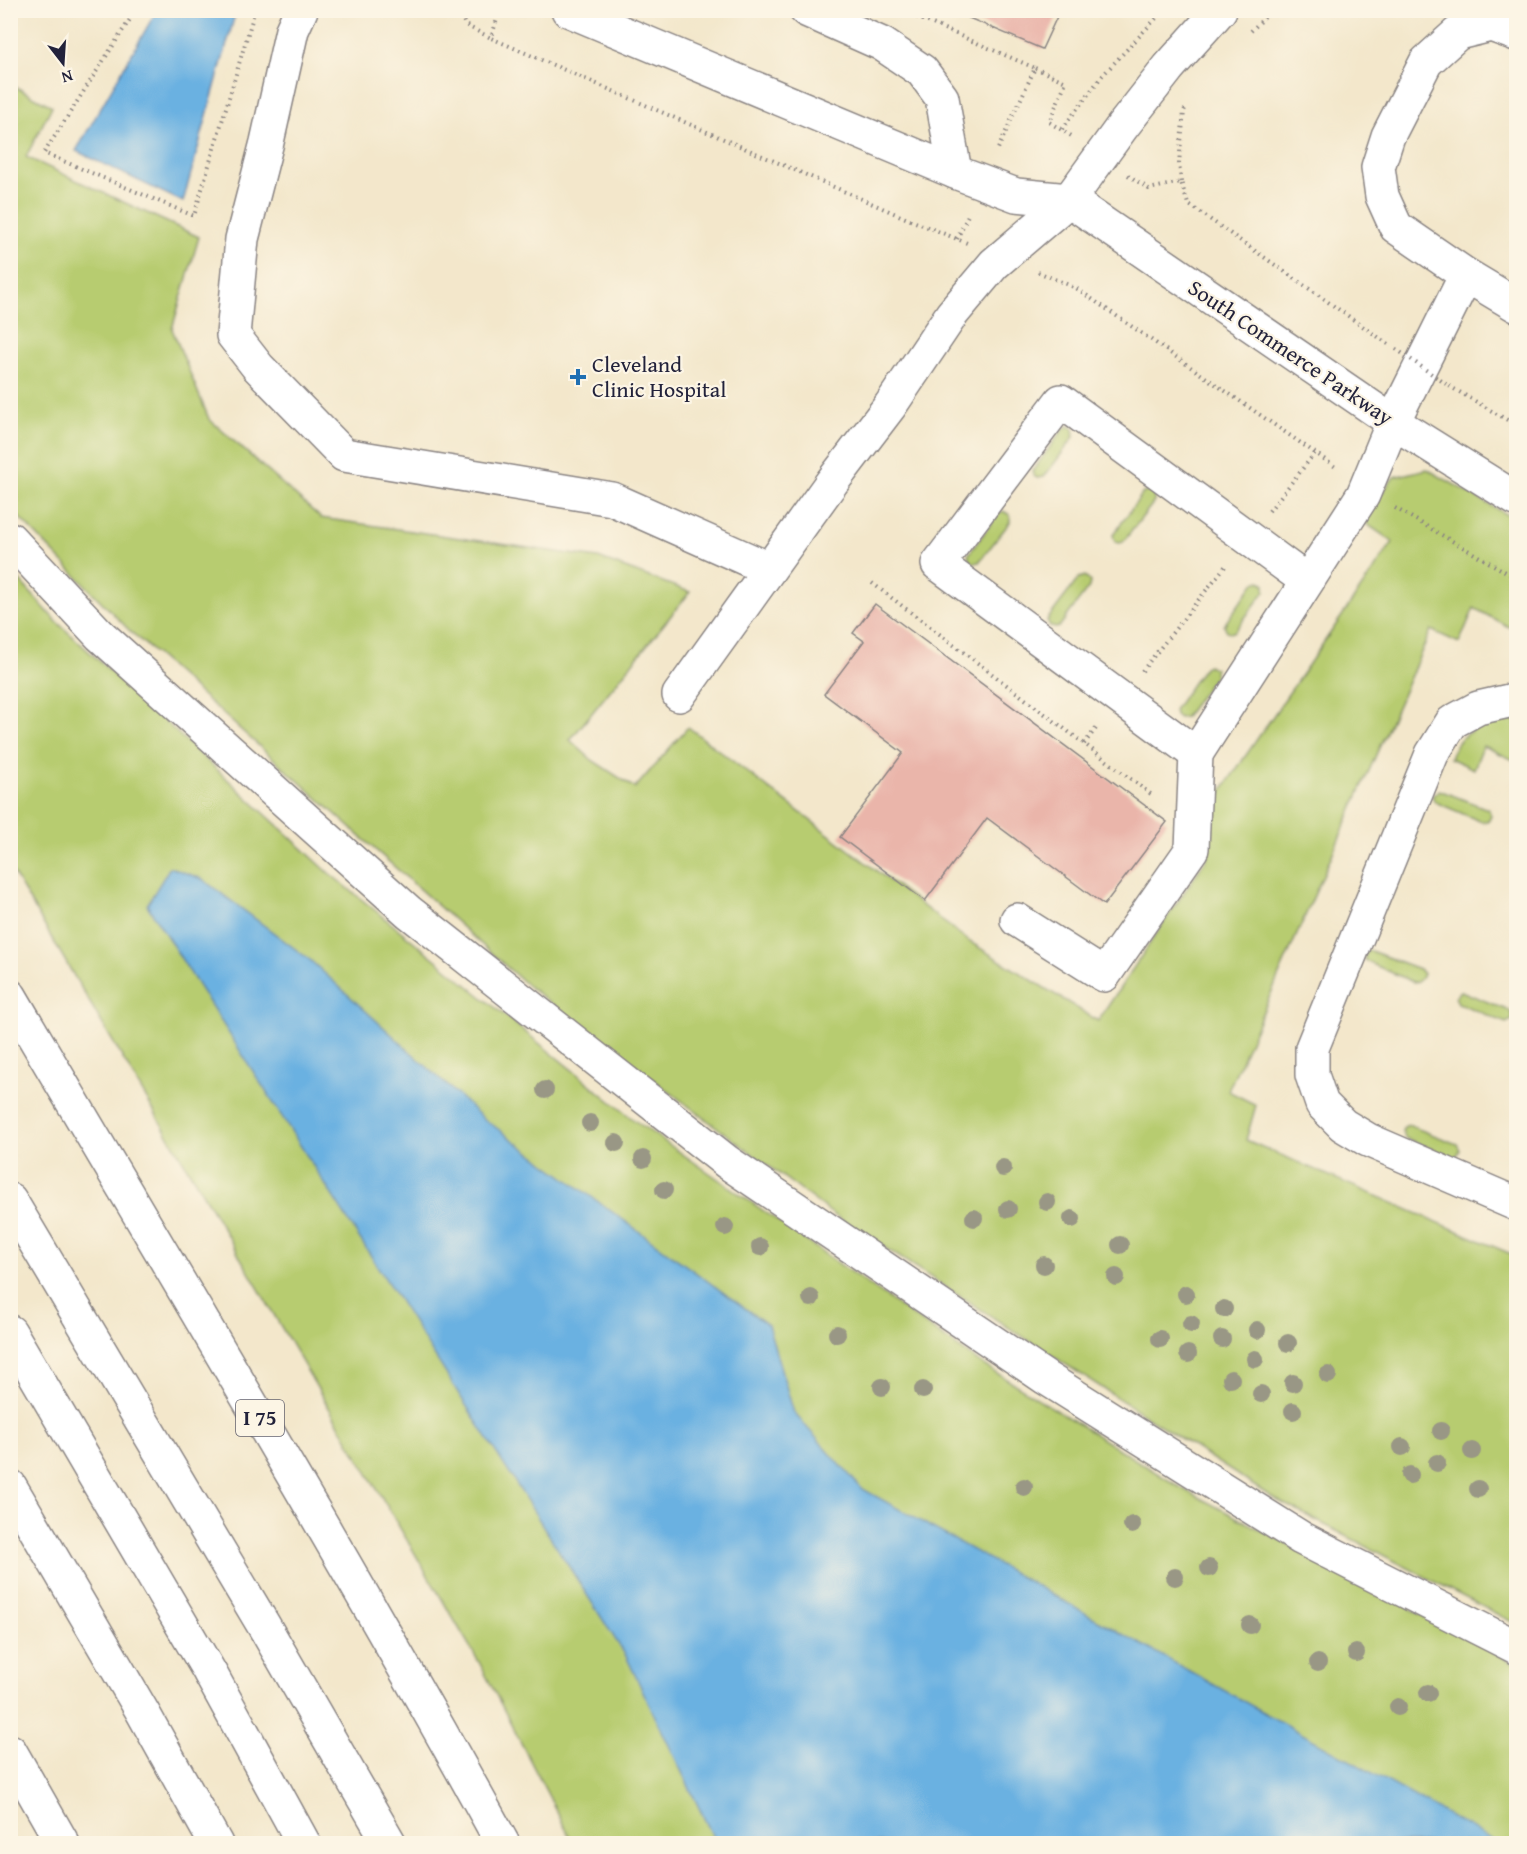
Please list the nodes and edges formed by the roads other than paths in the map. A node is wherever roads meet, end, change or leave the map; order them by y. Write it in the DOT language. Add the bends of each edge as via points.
graph roads {
  1 [pos="301,10"];
  2 [pos="568,10"];
  3 [pos="806,10"];
  4 [pos="1220,10"];
  5 [pos="1516,34"];
  6 [pos="969,178"];
  7 [pos="1069,200"];
  8 [pos="1466,275"];
  9 [pos="1516,305"];
  10 [pos="1393,422"];
  11 [pos="1516,499"];
  12 [pos="10,539"];
  13 [pos="769,569"];
  14 [pos="1307,581"];
  15 [pos="679,695"];
  16 [pos="1516,702"];
  17 [pos="1196,754"];
  18 [pos="1017,920"];
  19 [pos="10,996"];
  20 [pos="10,1200"];
  21 [pos="1516,1204"];
  22 [pos="10,1332"];
  23 [pos="10,1486"];
  24 [pos="1516,1647"];
  25 [pos="10,1751"];
  26 [pos="63,1844"];
  27 [pos="216,1844"];
  28 [pos="304,1844"];
  29 [pos="390,1844"];
  30 [pos="503,1844"];
  1 -- 13 [label="main road" via="292,30 242,239 233,335 258,367 344,455 612,499"];
  2 -- 6 [label="main road"];
  3 -- 6 [label="main road" via="882,44 922,71 942,98"];
  4 -- 7 [label="main road" via="1170,67"];
  5 -- 8 [label="main road" via="1491,25 1458,33 1426,62 1388,136 1378,167 1382,196 1396,227"];
  6 -- 7 [label="main road" via="1016,195"];
  7 -- 10 [label="main road, South Commerce Parkway"];
  7 -- 13 [label="main road" via="994,264 951,314 890,406"];
  8 -- 9 [label="main road"];
  8 -- 10 [label="main road"];
  10 -- 11 [label="main road, South Commerce Parkway"];
  10 -- 14 [label="main road" via="1366,488"];
  12 -- 24 [label="main road" via="100,635 409,912 728,1162 1046,1378 1301,1538"];
  13 -- 15 [label="main road"];
  14 -- 17 [label="main road"];
  14 -- 17 [label="main road" via="1062,400 938,564"];
  16 -- 21 [label="main road" via="1478,708 1452,722 1432,754 1312,1048 1312,1075 1322,1104 1343,1125 1368,1140"];
  17 -- 18 [label="main road" via="1192,849 1104,975"];
  19 -- 30 [label="main road, I 75" via="307,1499"];
  20 -- 29 [label="main road"];
  22 -- 28 [label="main road" via="209,1671"];
  23 -- 27 [label="main road"];
  25 -- 26 [label="main road"];
}
